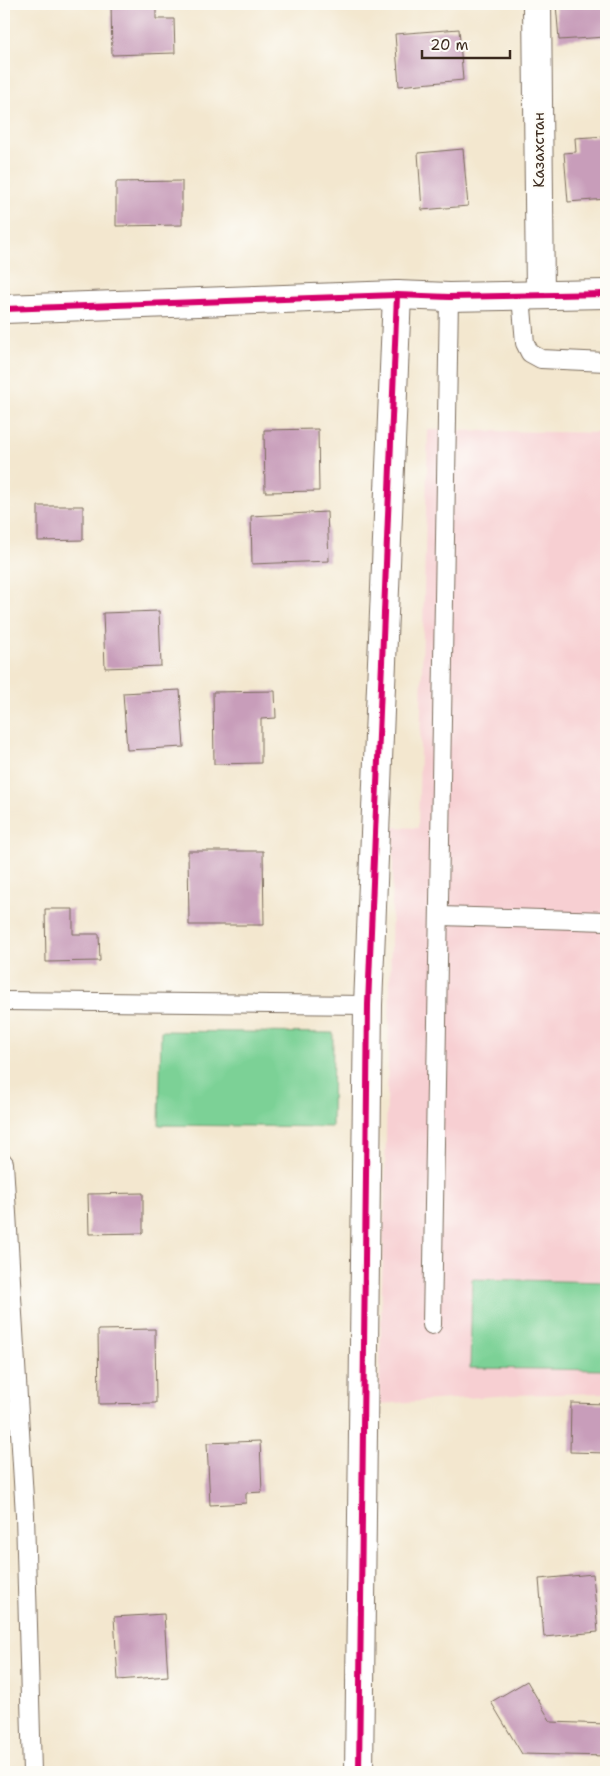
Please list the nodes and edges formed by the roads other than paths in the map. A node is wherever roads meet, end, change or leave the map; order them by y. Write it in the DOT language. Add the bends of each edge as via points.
graph roads {
  1 [pos="538,4"];
  2 [pos="606,294"];
  3 [pos="397,295"];
  4 [pos="530,296"];
  5 [pos="449,298"];
  6 [pos="4,309"];
  7 [pos="606,362"];
  8 [pos="440,916"];
  9 [pos="606,921"];
  10 [pos="4,1001"];
  11 [pos="368,1005"];
  12 [pos="4,1164"];
  13 [pos="432,1325"];
  14 [pos="32,1772"];
  15 [pos="358,1772"];
  1 -- 4 [label="street, Казахстан"];
  2 -- 4 [label="street"];
  3 -- 5 [label="street"];
  3 -- 6 [label="street"];
  3 -- 11 [label="street"];
  4 -- 5 [label="street"];
  4 -- 7 [label="lane" via="525,343 530,353 541,359"];
  5 -- 8 [label="lane"];
  8 -- 9 [label="lane"];
  8 -- 13 [label="lane"];
  10 -- 11 [label="lane"];
  11 -- 15 [label="street"];
  12 -- 14 [label="lane" via="25,1515"];
}
